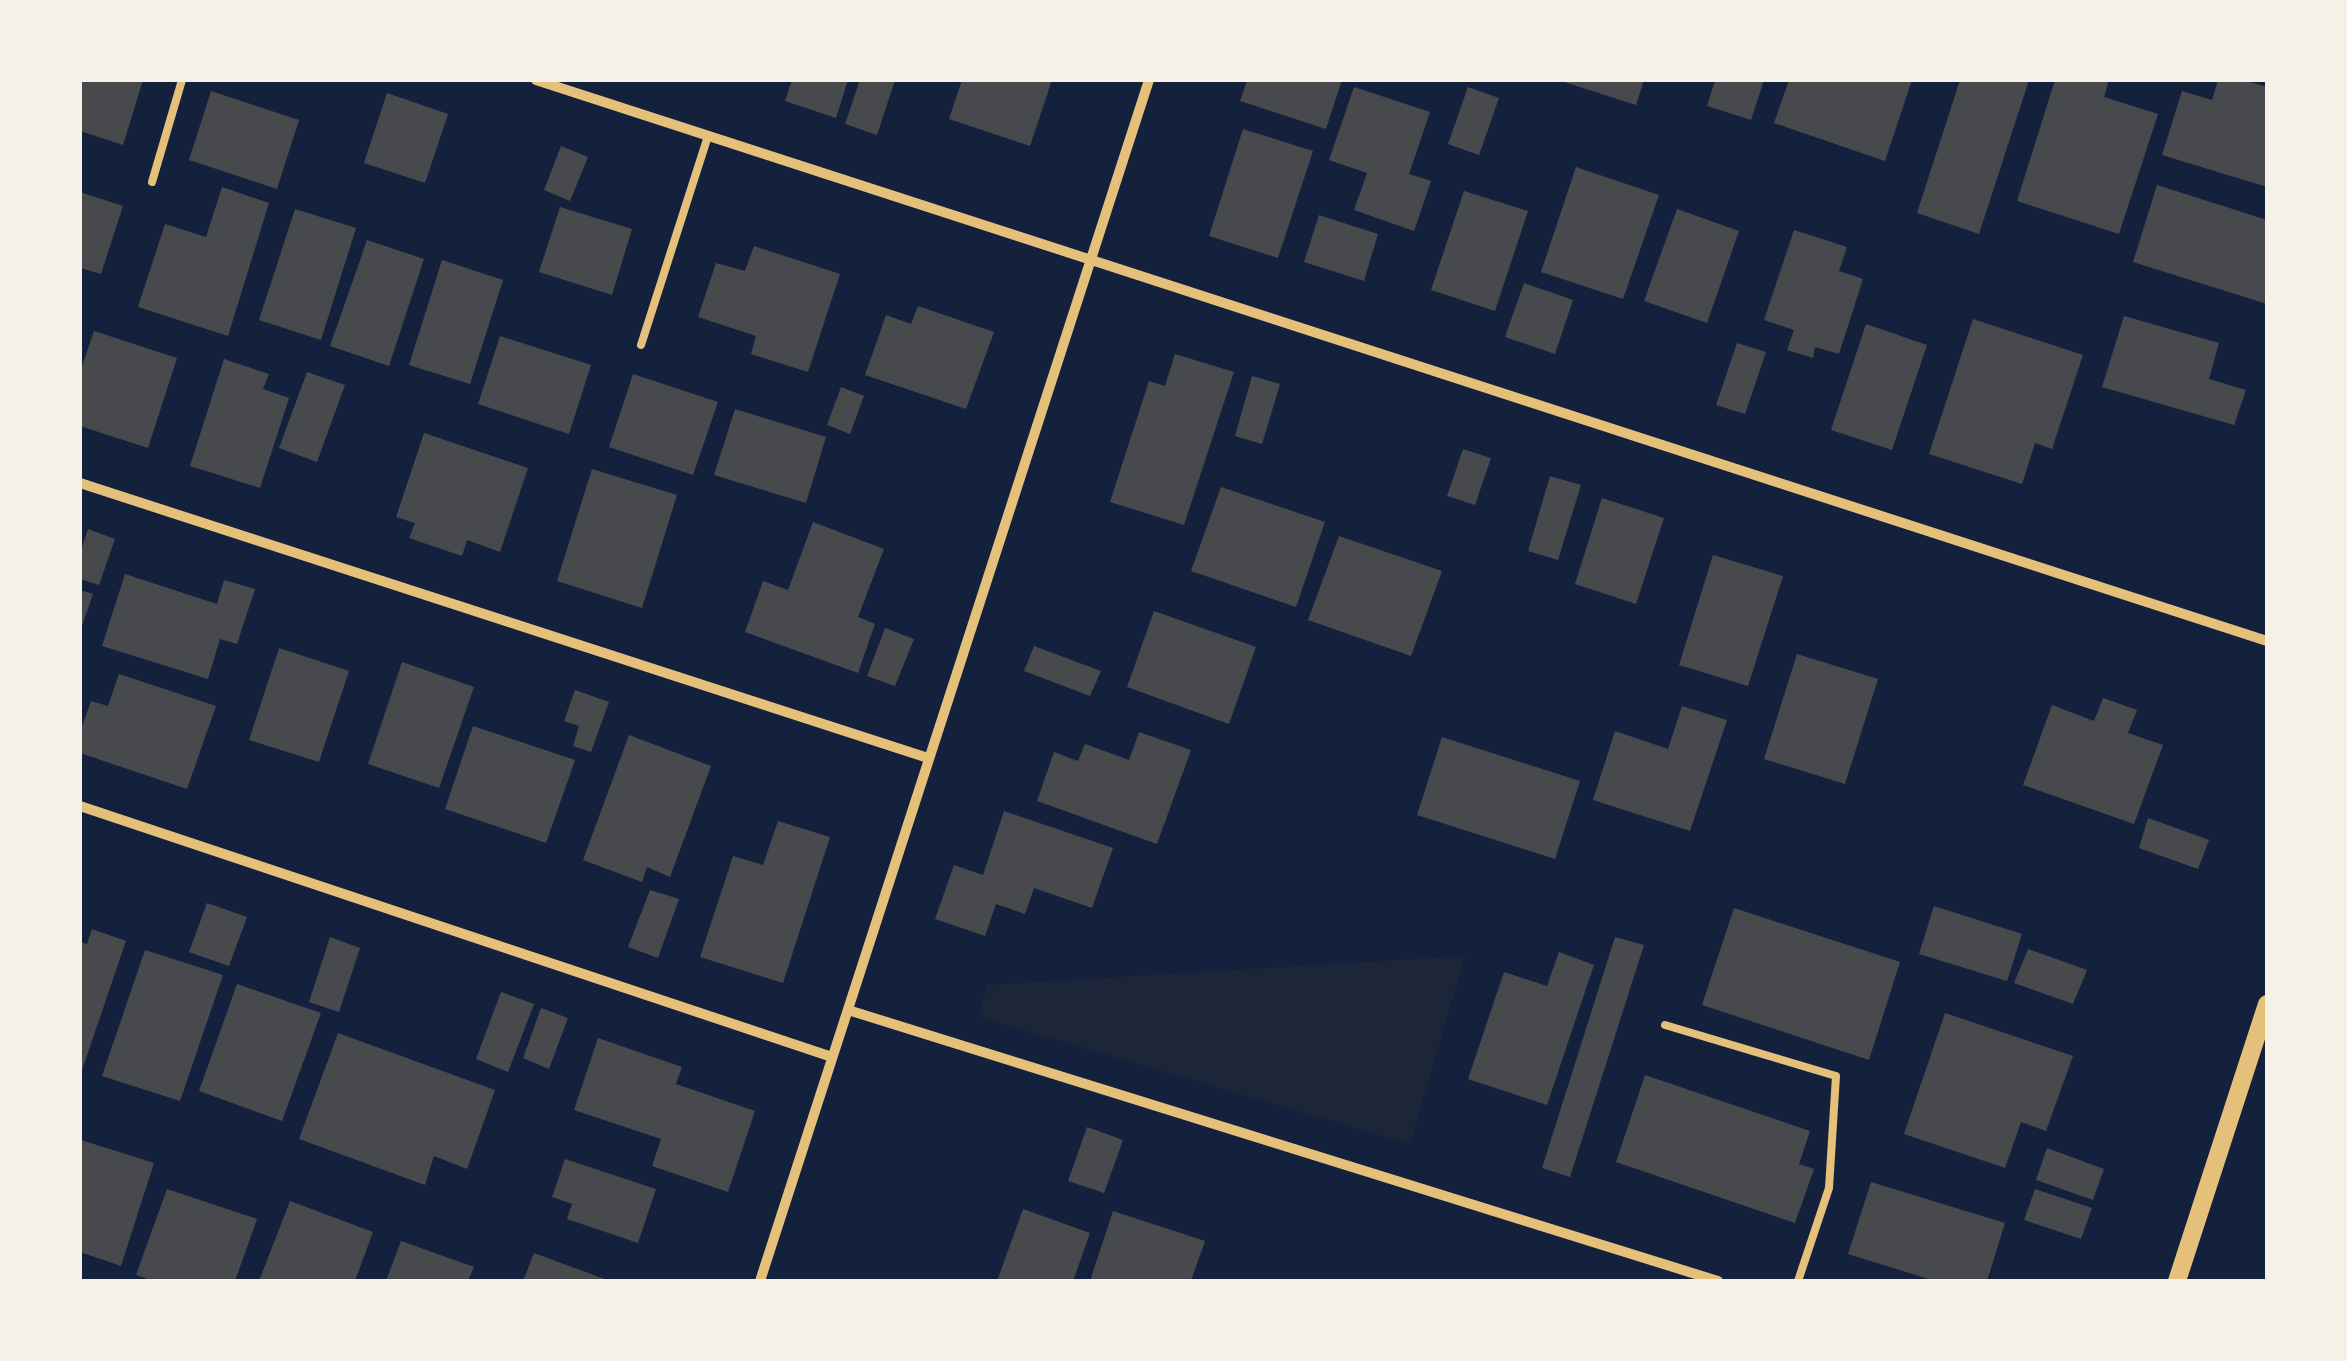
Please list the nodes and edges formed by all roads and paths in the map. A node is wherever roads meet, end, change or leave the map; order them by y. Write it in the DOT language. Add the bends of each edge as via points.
graph roads {
  1 [pos="182,80"];
  2 [pos="536,80"];
  3 [pos="1149,80"];
  4 [pos="708,136"];
  5 [pos="152,182"];
  6 [pos="1090,262"];
  7 [pos="641,345"];
  8 [pos="80,483"];
  9 [pos="2267,641"];
  10 [pos="928,758"];
  11 [pos="80,806"];
  12 [pos="2267,1004"];
  13 [pos="848,1010"];
  14 [pos="1666,1024"];
  15 [pos="832,1057"];
  16 [pos="760,1281"];
  17 [pos="1718,1281"];
  18 [pos="1798,1281"];
  19 [pos="2177,1281"];
  1 -- 5 [label="lane"];
  2 -- 4 [label="street"];
  3 -- 6 [label="street"];
  4 -- 6 [label="street"];
  4 -- 7 [label="lane"];
  6 -- 9 [label="street"];
  6 -- 10 [label="street"];
  8 -- 10 [label="street"];
  10 -- 13 [label="street"];
  11 -- 15 [label="street"];
  12 -- 19 [label="street"];
  13 -- 15 [label="street"];
  13 -- 17 [label="street"];
  14 -- 18 [label="lane" via="1836,1076 1828,1188"];
  15 -- 16 [label="street"];
}
